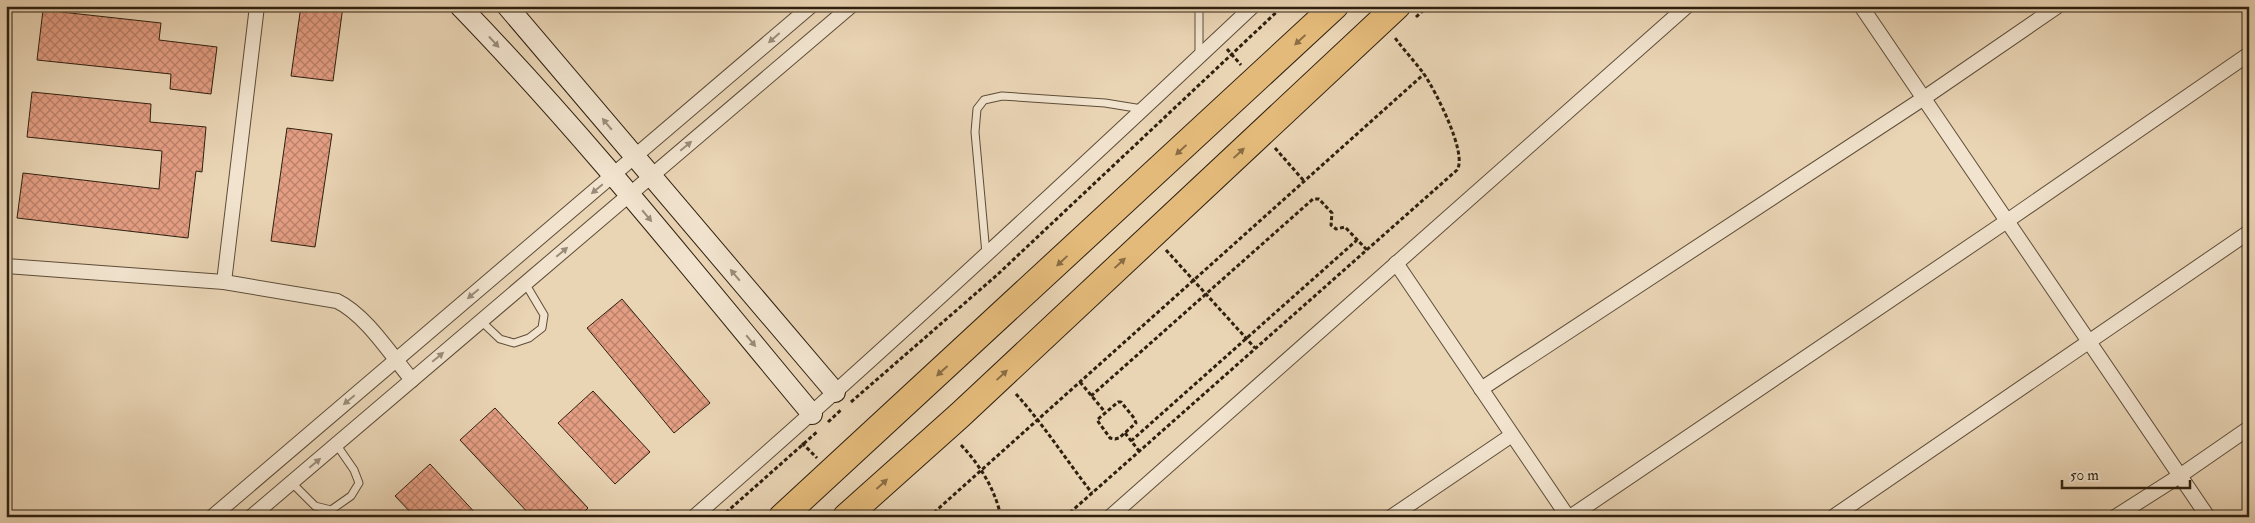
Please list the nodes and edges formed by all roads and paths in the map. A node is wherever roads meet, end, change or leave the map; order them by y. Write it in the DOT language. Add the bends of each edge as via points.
graph roads {
  1 [pos="257,6"];
  2 [pos="460,6"];
  3 [pos="507,6"];
  4 [pos="811,6"];
  5 [pos="851,6"];
  6 [pos="1199,6"];
  7 [pos="1253,6"];
  8 [pos="1283,6"];
  9 [pos="1336,6"];
  10 [pos="1397,6"];
  11 [pos="1686,6"];
  12 [pos="1861,6"];
  13 [pos="2058,6"];
  14 [pos="1395,38"];
  15 [pos="2249,54"];
  16 [pos="1198,58"];
  17 [pos="1424,74"];
  18 [pos="1924,98"];
  19 [pos="1143,110"];
  20 [pos="635,157"];
  21 [pos="613,175"];
  22 [pos="651,176"];
  23 [pos="629,194"];
  24 [pos="2007,221"];
  25 [pos="2249,232"];
  26 [pos="1357,240"];
  27 [pos="1165,248"];
  28 [pos="1367,250"];
  29 [pos="986,255"];
  30 [pos="1396,264"];
  31 [pos="6,266"];
  32 [pos="1193,280"];
  33 [pos="224,282"];
  34 [pos="525,283"];
  35 [pos="1206,294"];
  36 [pos="481,321"];
  37 [pos="1246,339"];
  38 [pos="2090,342"];
  39 [pos="1255,348"];
  40 [pos="396,360"];
  41 [pos="412,380"];
  42 [pos="1080,382"];
  43 [pos="1482,389"];
  44 [pos="835,392"];
  45 [pos="1016,394"];
  46 [pos="1091,396"];
  47 [pos="1105,412"];
  48 [pos="1038,419"];
  49 [pos="819,423"];
  50 [pos="2249,428"];
  51 [pos="1125,433"];
  52 [pos="1512,435"];
  53 [pos="1131,440"];
  54 [pos="336,444"];
  55 [pos="961,445"];
  56 [pos="1140,451"];
  57 [pos="981,470"];
  58 [pos="2180,475"];
  59 [pos="291,482"];
  60 [pos="1092,493"];
  61 [pos="1115,515"];
  62 [pos="212,517"];
  63 [pos="251,517"];
  64 [pos="694,517"];
  65 [pos="721,517"];
  66 [pos="782,517"];
  67 [pos="846,517"];
  68 [pos="929,517"];
  69 [pos="1001,517"];
  70 [pos="1065,517"];
  71 [pos="1391,517"];
  72 [pos="1569,517"];
  73 [pos="1833,517"];
  74 [pos="2115,517"];
  75 [pos="2208,517"];
  1 -- 33 [label="street"];
  2 -- 21 [label="street, one-way"];
  20 -- 3 [label="street, one-way"];
  4 -- 20 [label="street, one-way"];
  22 -- 5 [label="street, one-way"];
  6 -- 16 [label="lane"];
  7 -- 16 [label="street"];
  8 -- 49 [label="path" via="997,275"];
  9 -- 66 [label="highway, one-way"];
  67 -- 10 [label="highway, one-way" via="960,415"];
  11 -- 30 [label="street"];
  12 -- 18 [label="street"];
  13 -- 18 [label="street"];
  14 -- 17 [label="path"];
  15 -- 24 [label="street"];
  16 -- 19 [label="street"];
  17 -- 28 [label="path" via="1449,122 1459,167"];
  17 -- 32 [label="path"];
  18 -- 24 [label="street"];
  18 -- 43 [label="street"];
  19 -- 29 [label="street"];
  19 -- 29 [label="lane" via="1105,103 1012,97 984,100 977,109 975,132"];
  20 -- 21 [label="street"];
  20 -- 22 [label="street"];
  21 -- 23 [label="street"];
  21 -- 40 [label="street, one-way"];
  22 -- 23 [label="street"];
  44 -- 22 [label="street, one-way"];
  34 -- 23 [label="street, one-way"];
  23 -- 49 [label="street, one-way"];
  24 -- 38 [label="street"];
  24 -- 72 [label="street"];
  25 -- 38 [label="street"];
  26 -- 28 [label="path"];
  26 -- 35 [label="path" via="1344,227 1336,229 1331,225 1332,214 1320,199 1315,198"];
  26 -- 37 [label="path"];
  27 -- 32 [label="path"];
  28 -- 39 [label="path"];
  29 -- 44 [label="street"];
  30 -- 43 [label="street"];
  30 -- 61 [label="street"];
  31 -- 33 [label="street"];
  32 -- 35 [label="path"];
  32 -- 42 [label="path"];
  33 -- 40 [label="street" via="337,301 361,318"];
  34 -- 36 [label="street"];
  34 -- 36 [label="lane" via="544,315 542,328 529,338 514,343 500,339"];
  35 -- 37 [label="path"];
  35 -- 46 [label="path"];
  41 -- 36 [label="street, one-way"];
  37 -- 39 [label="path"];
  37 -- 53 [label="path"];
  38 -- 58 [label="street"];
  38 -- 73 [label="street"];
  39 -- 56 [label="path"];
  40 -- 41 [label="street"];
  40 -- 62 [label="street, one-way"];
  41 -- 54 [label="street"];
  42 -- 46 [label="path"];
  42 -- 48 [label="path"];
  43 -- 52 [label="street"];
  44 -- 49 [label="street"];
  45 -- 48 [label="path"];
  46 -- 47 [label="path"];
  47 -- 51 [label="path" via="1097,422 1110,438 1117,439"];
  47 -- 51 [label="path" via="1121,402 1136,421"];
  48 -- 57 [label="path"];
  48 -- 60 [label="path"];
  49 -- 64 [label="street"];
  49 -- 65 [label="path"];
  50 -- 58 [label="street"];
  51 -- 53 [label="path"];
  52 -- 71 [label="street"];
  52 -- 72 [label="street"];
  53 -- 56 [label="path"];
  59 -- 54 [label="street, one-way"];
  54 -- 59 [label="lane" via="359,483 351,496 331,510 315,506"];
  55 -- 57 [label="path"];
  56 -- 60 [label="path"];
  57 -- 68 [label="path"];
  57 -- 69 [label="path" via="992,488"];
  58 -- 74 [label="street"];
  58 -- 75 [label="street"];
  59 -- 63 [label="street"];
  60 -- 70 [label="path"];
}
